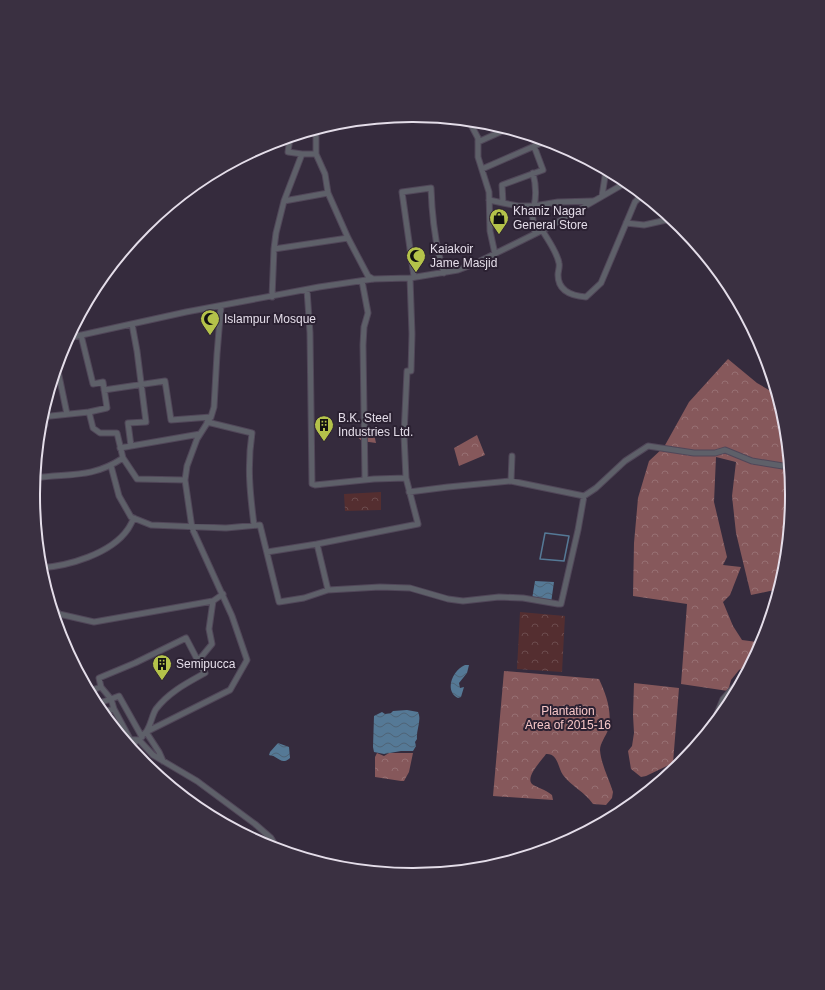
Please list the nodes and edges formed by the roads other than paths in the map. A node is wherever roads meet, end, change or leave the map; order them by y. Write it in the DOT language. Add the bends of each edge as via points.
graph roads {
  1 [pos="473,128"];
  2 [pos="498,133"];
  3 [pos="316,135"];
  4 [pos="478,142"];
  5 [pos="289,143"];
  6 [pos="538,144"];
  7 [pos="534,146"];
  8 [pos="302,154"];
  9 [pos="316,154"];
  10 [pos="482,169"];
  11 [pos="533,174"];
  12 [pos="605,176"];
  13 [pos="620,186"];
  14 [pos="328,193"];
  15 [pos="602,196"];
  16 [pos="536,197"];
  17 [pos="638,198"];
  18 [pos="489,200"];
  19 [pos="596,200"];
  20 [pos="284,201"];
  21 [pos="503,203"];
  22 [pos="548,204"];
  23 [pos="532,206"];
  24 [pos="664,221"];
  25 [pos="626,222"];
  26 [pos="542,230"];
  27 [pos="535,234"];
  28 [pos="348,238"];
  29 [pos="274,249"];
  30 [pos="495,254"];
  31 [pos="444,273"];
  32 [pos="412,278"];
  33 [pos="373,279"];
  34 [pos="362,281"];
  35 [pos="307,290"];
  36 [pos="272,297"];
  37 [pos="221,306"];
  38 [pos="132,324"];
  39 [pos="81,335"];
  40 [pos="75,336"];
  41 [pos="59,377"];
  42 [pos="142,385"];
  43 [pos="104,390"];
  44 [pos="89,412"];
  45 [pos="67,414"];
  46 [pos="48,416"];
  47 [pos="211,417"];
  48 [pos="207,422"];
  49 [pos="200,434"];
  50 [pos="131,446"];
  51 [pos="120,448"];
  52 [pos="512,456"];
  53 [pos="123,458"];
  54 [pos="111,466"];
  55 [pos="784,466"];
  56 [pos="41,478"];
  57 [pos="406,478"];
  58 [pos="185,480"];
  59 [pos="365,480"];
  60 [pos="511,482"];
  61 [pos="410,492"];
  62 [pos="584,496"];
  63 [pos="134,518"];
  64 [pos="254,525"];
  65 [pos="192,528"];
  66 [pos="317,544"];
  67 [pos="267,552"];
  68 [pos="47,567"];
  69 [pos="328,590"];
  70 [pos="223,594"];
  71 [pos="213,601"];
  72 [pos="60,614"];
  73 [pos="198,662"];
  74 [pos="101,687"];
  75 [pos="95,689"];
  76 [pos="111,699"];
  77 [pos="103,702"];
  78 [pos="114,709"];
  79 [pos="109,710"];
  80 [pos="123,729"];
  81 [pos="146,732"];
  82 [pos="140,738"];
  83 [pos="130,739"];
  84 [pos="134,743"];
  85 [pos="163,761"];
  86 [pos="272,840"];
  1 -- 4 [label="street"];
  2 -- 4 [label="street"];
  3 -- 9 [label="street"];
  4 -- 10 [label="street" via="478,157"];
  5 -- 8 [label="street" via="288,152"];
  6 -- 7 [label="street"];
  7 -- 10 [label="street"];
  7 -- 11 [label="street" via="543,170"];
  8 -- 9 [label="street"];
  8 -- 20 [label="street"];
  9 -- 14 [label="street" via="325,174"];
  10 -- 18 [label="street"];
  11 -- 16 [label="street"];
  11 -- 21 [label="street" via="502,186"];
  12 -- 15 [label="street"];
  13 -- 15 [label="street"];
  14 -- 20 [label="street"];
  14 -- 28 [label="street"];
  15 -- 19 [label="street"];
  16 -- 22 [label="street"];
  16 -- 23 [label="street"];
  17 -- 25 [label="street" via="634,202"];
  18 -- 21 [label="street"];
  18 -- 30 [label="street" via="490,231"];
  19 -- 22 [label="street"];
  19 -- 26 [label="street"];
  20 -- 29 [label="street"];
  21 -- 23 [label="street"];
  22 -- 23 [label="street"];
  23 -- 27 [label="street"];
  24 -- 25 [label="street" via="644,225"];
  25 -- 26 [label="street" via="601,283 586,297 573,296 564,291 558,282 560,264"];
  26 -- 27 [label="street"];
  27 -- 30 [label="street"];
  28 -- 29 [label="street"];
  28 -- 33 [label="street" via="368,276"];
  29 -- 36 [label="street"];
  30 -- 31 [label="street" via="474,264"];
  31 -- 32 [label="street"];
  31 -- 32 [label="street" via="436,240 431,188 402,192"];
  32 -- 33 [label="street"];
  32 -- 57 [label="street" via="411,371 406,371 404,435"];
  33 -- 34 [label="street"];
  34 -- 35 [label="street"];
  34 -- 59 [label="street" via="368,313 363,345"];
  35 -- 36 [label="street"];
  35 -- 59 [label="street" via="312,484"];
  36 -- 37 [label="street"];
  37 -- 38 [label="street"];
  37 -- 47 [label="street" via="214,407"];
  38 -- 39 [label="street"];
  38 -- 42 [label="street"];
  39 -- 40 [label="street"];
  39 -- 43 [label="street" via="92,384 103,382"];
  41 -- 45 [label="street"];
  42 -- 43 [label="street"];
  42 -- 47 [label="street" via="166,381 171,420"];
  42 -- 50 [label="street" via="146,422 128,424"];
  43 -- 44 [label="street" via="107,408"];
  44 -- 45 [label="street"];
  44 -- 51 [label="street" via="93,428 100,433 116,433"];
  45 -- 46 [label="street"];
  47 -- 48 [label="street"];
  48 -- 49 [label="street"];
  48 -- 64 [label="street" via="252,433 249,481"];
  49 -- 50 [label="street"];
  49 -- 58 [label="street" via="186,466"];
  50 -- 51 [label="street"];
  51 -- 53 [label="street"];
  52 -- 60 [label="street"];
  53 -- 54 [label="street"];
  53 -- 58 [label="street" via="137,479"];
  54 -- 56 [label="street" via="88,474"];
  54 -- 63 [label="street" via="119,496"];
  55 -- 62 [label="street" via="752,461 725,450 715,453 694,453 648,446 625,461"];
  57 -- 59 [label="street"];
  57 -- 61 [label="street"];
  58 -- 65 [label="street"];
  60 -- 61 [label="street"];
  60 -- 62 [label="street"];
  61 -- 66 [label="street" via="418,524"];
  62 -- 69 [label="street" via="561,604 499,597 464,601 410,588"];
  63 -- 65 [label="street" via="151,525"];
  63 -- 68 [label="street" via="115,542 101,550 74,563"];
  64 -- 65 [label="street"];
  64 -- 67 [label="street" via="260,525"];
  65 -- 70 [label="street"];
  66 -- 67 [label="street"];
  66 -- 69 [label="street"];
  67 -- 69 [label="street" via="280,602"];
  70 -- 71 [label="street"];
  70 -- 81 [label="street" via="247,660 230,690"];
  71 -- 72 [label="street" via="94,622"];
  71 -- 73 [label="street" via="210,629 212,644"];
  73 -- 74 [label="street" via="186,638 99,678"];
  73 -- 81 [label="street" via="205,673 172,692 155,710"];
  74 -- 75 [label="street"];
  74 -- 76 [label="street"];
  76 -- 77 [label="street"];
  76 -- 78 [label="street"];
  76 -- 82 [label="street" via="119,696"];
  78 -- 79 [label="street"];
  78 -- 80 [label="street"];
  81 -- 82 [label="street"];
  81 -- 85 [label="street"];
  82 -- 83 [label="street"];
  82 -- 84 [label="street"];
  82 -- 85 [label="street" via="154,756"];
  85 -- 86 [label="street" via="197,781"];
}
